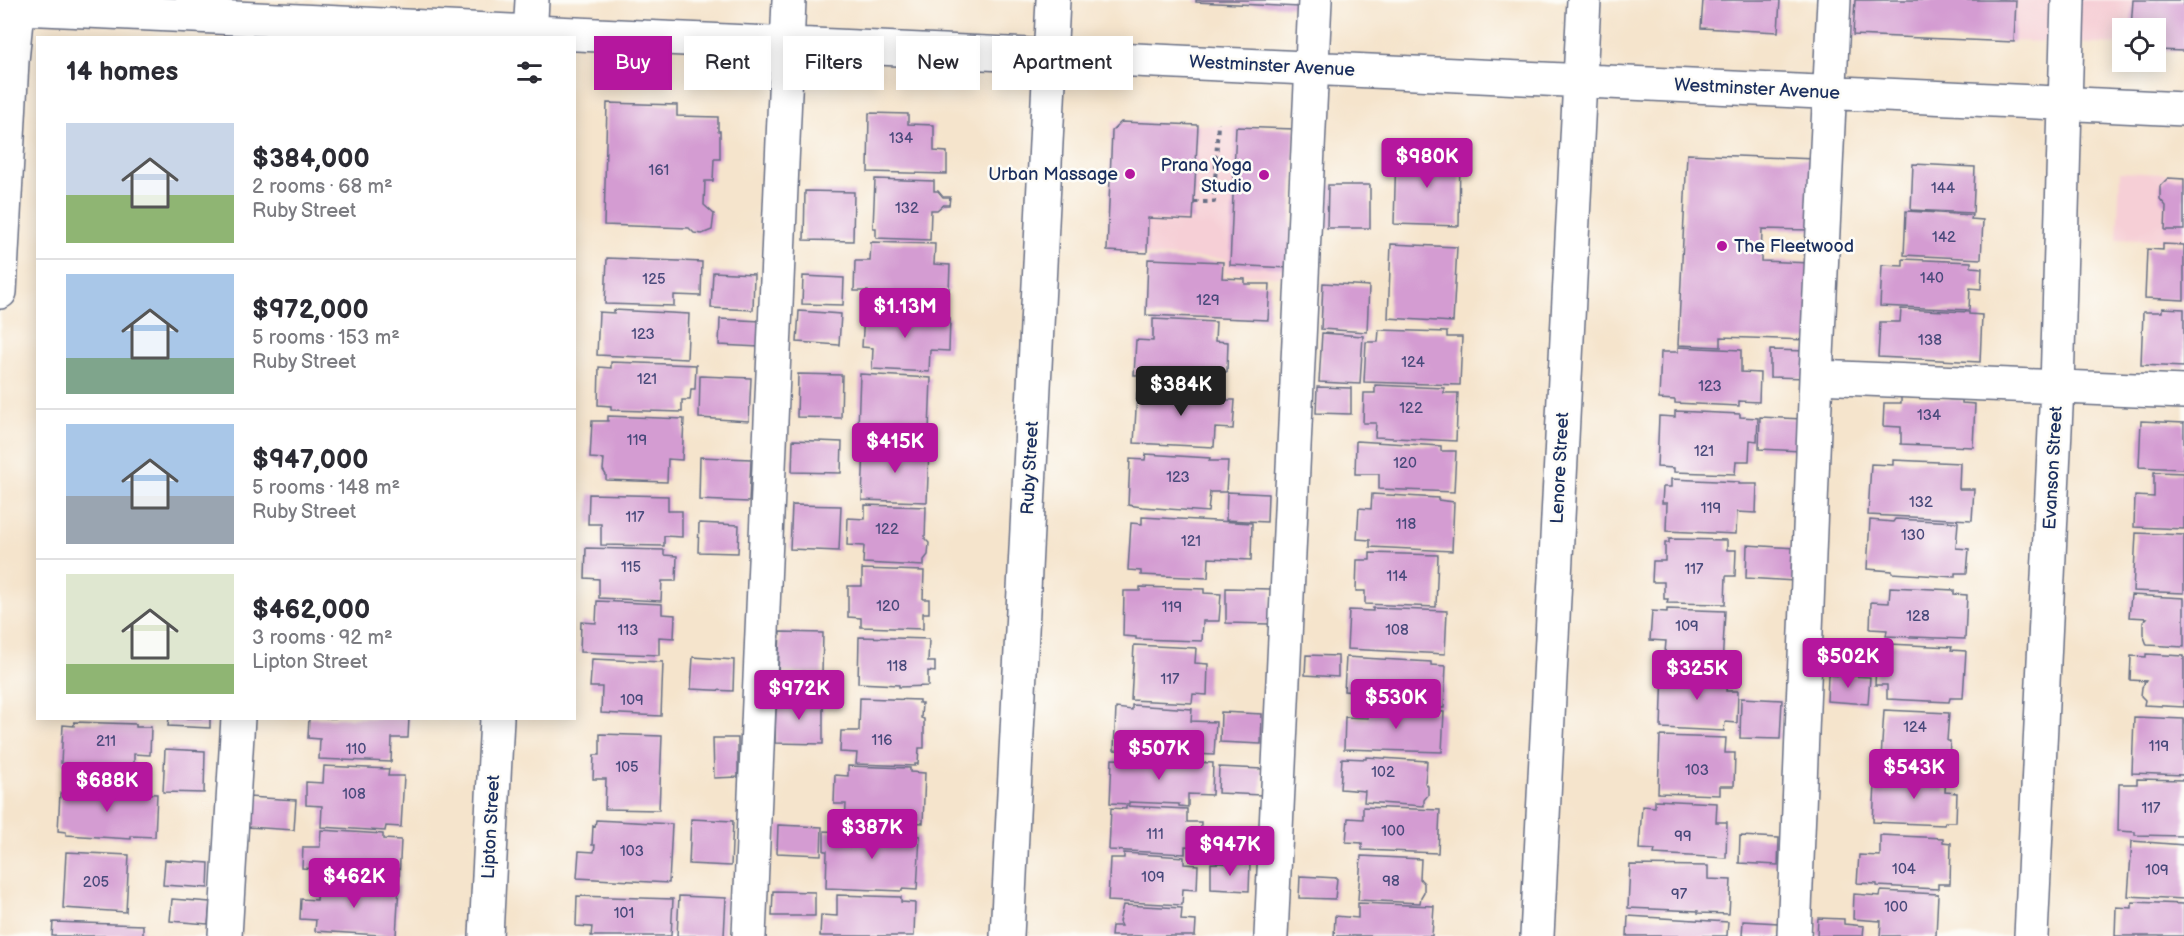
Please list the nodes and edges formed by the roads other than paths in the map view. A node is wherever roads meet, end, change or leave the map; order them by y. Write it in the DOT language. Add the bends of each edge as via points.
graph roads {
  1 [pos="532,0"];
  2 [pos="789,0"];
  3 [pos="1053,0"];
  4 [pos="1315,0"];
  5 [pos="1584,0"];
  6 [pos="1834,0"];
  7 [pos="2068,0"];
  8 [pos="12,5"];
  9 [pos="277,19"];
  10 [pos="530,35"];
  11 [pos="559,36"];
  12 [pos="787,36"];
  13 [pos="1052,36"];
  14 [pos="576,37"];
  15 [pos="783,44"];
  16 [pos="884,48"];
  17 [pos="992,53"];
  18 [pos="1133,60"];
  19 [pos="1312,68"];
  20 [pos="1580,81"];
  21 [pos="785,90"];
  22 [pos="1049,90"];
  23 [pos="1828,92"];
  24 [pos="2064,103"];
  25 [pos="2184,109"];
  26 [pos="0,292"];
  27 [pos="1816,377"];
  28 [pos="2057,387"];
  29 [pos="2184,392"];
  30 [pos="238,720"];
  31 [pos="497,720"];
  32 [pos="225,936"];
  33 [pos="486,936"];
  34 [pos="749,936"];
  35 [pos="1007,936"];
  36 [pos="1271,936"];
  37 [pos="1537,936"];
  38 [pos="1794,936"];
  39 [pos="2031,936"];
  1 -- 10 [label="street"];
  2 -- 12 [label="street"];
  3 -- 13 [label="street, Ruby Street"];
  4 -- 19 [label="street"];
  5 -- 20 [label="street, Lenore Street"];
  6 -- 23 [label="street"];
  7 -- 24 [label="street, Evanson Street"];
  8 -- 9 [label="street, Westminster Avenue" via="81,12"];
  8 -- 26 [label="street"];
  9 -- 10 [label="street, Westminster Avenue"];
  10 -- 11 [label="street, Westminster Avenue"];
  14 -- 15 [label="street, Westminster Avenue"];
  16 -- 17 [label="street, Westminster Avenue"];
  18 -- 19 [label="street, Westminster Avenue"];
  19 -- 20 [label="street, Westminster Avenue"];
  19 -- 36 [label="street"];
  20 -- 23 [label="street, Westminster Avenue"];
  20 -- 37 [label="street, Lenore Street"];
  21 -- 34 [label="street"];
  22 -- 35 [label="street, Ruby Street"];
  23 -- 24 [label="street, Westminster Avenue"];
  23 -- 27 [label="street"];
  24 -- 25 [label="street, Westminster Avenue"];
  24 -- 28 [label="street, Evanson Street"];
  27 -- 28 [label="street"];
  27 -- 38 [label="street"];
  28 -- 29 [label="street"];
  28 -- 39 [label="street, Evanson Street"];
  30 -- 32 [label="street"];
  31 -- 33 [label="street, Lipton Street"];
}
